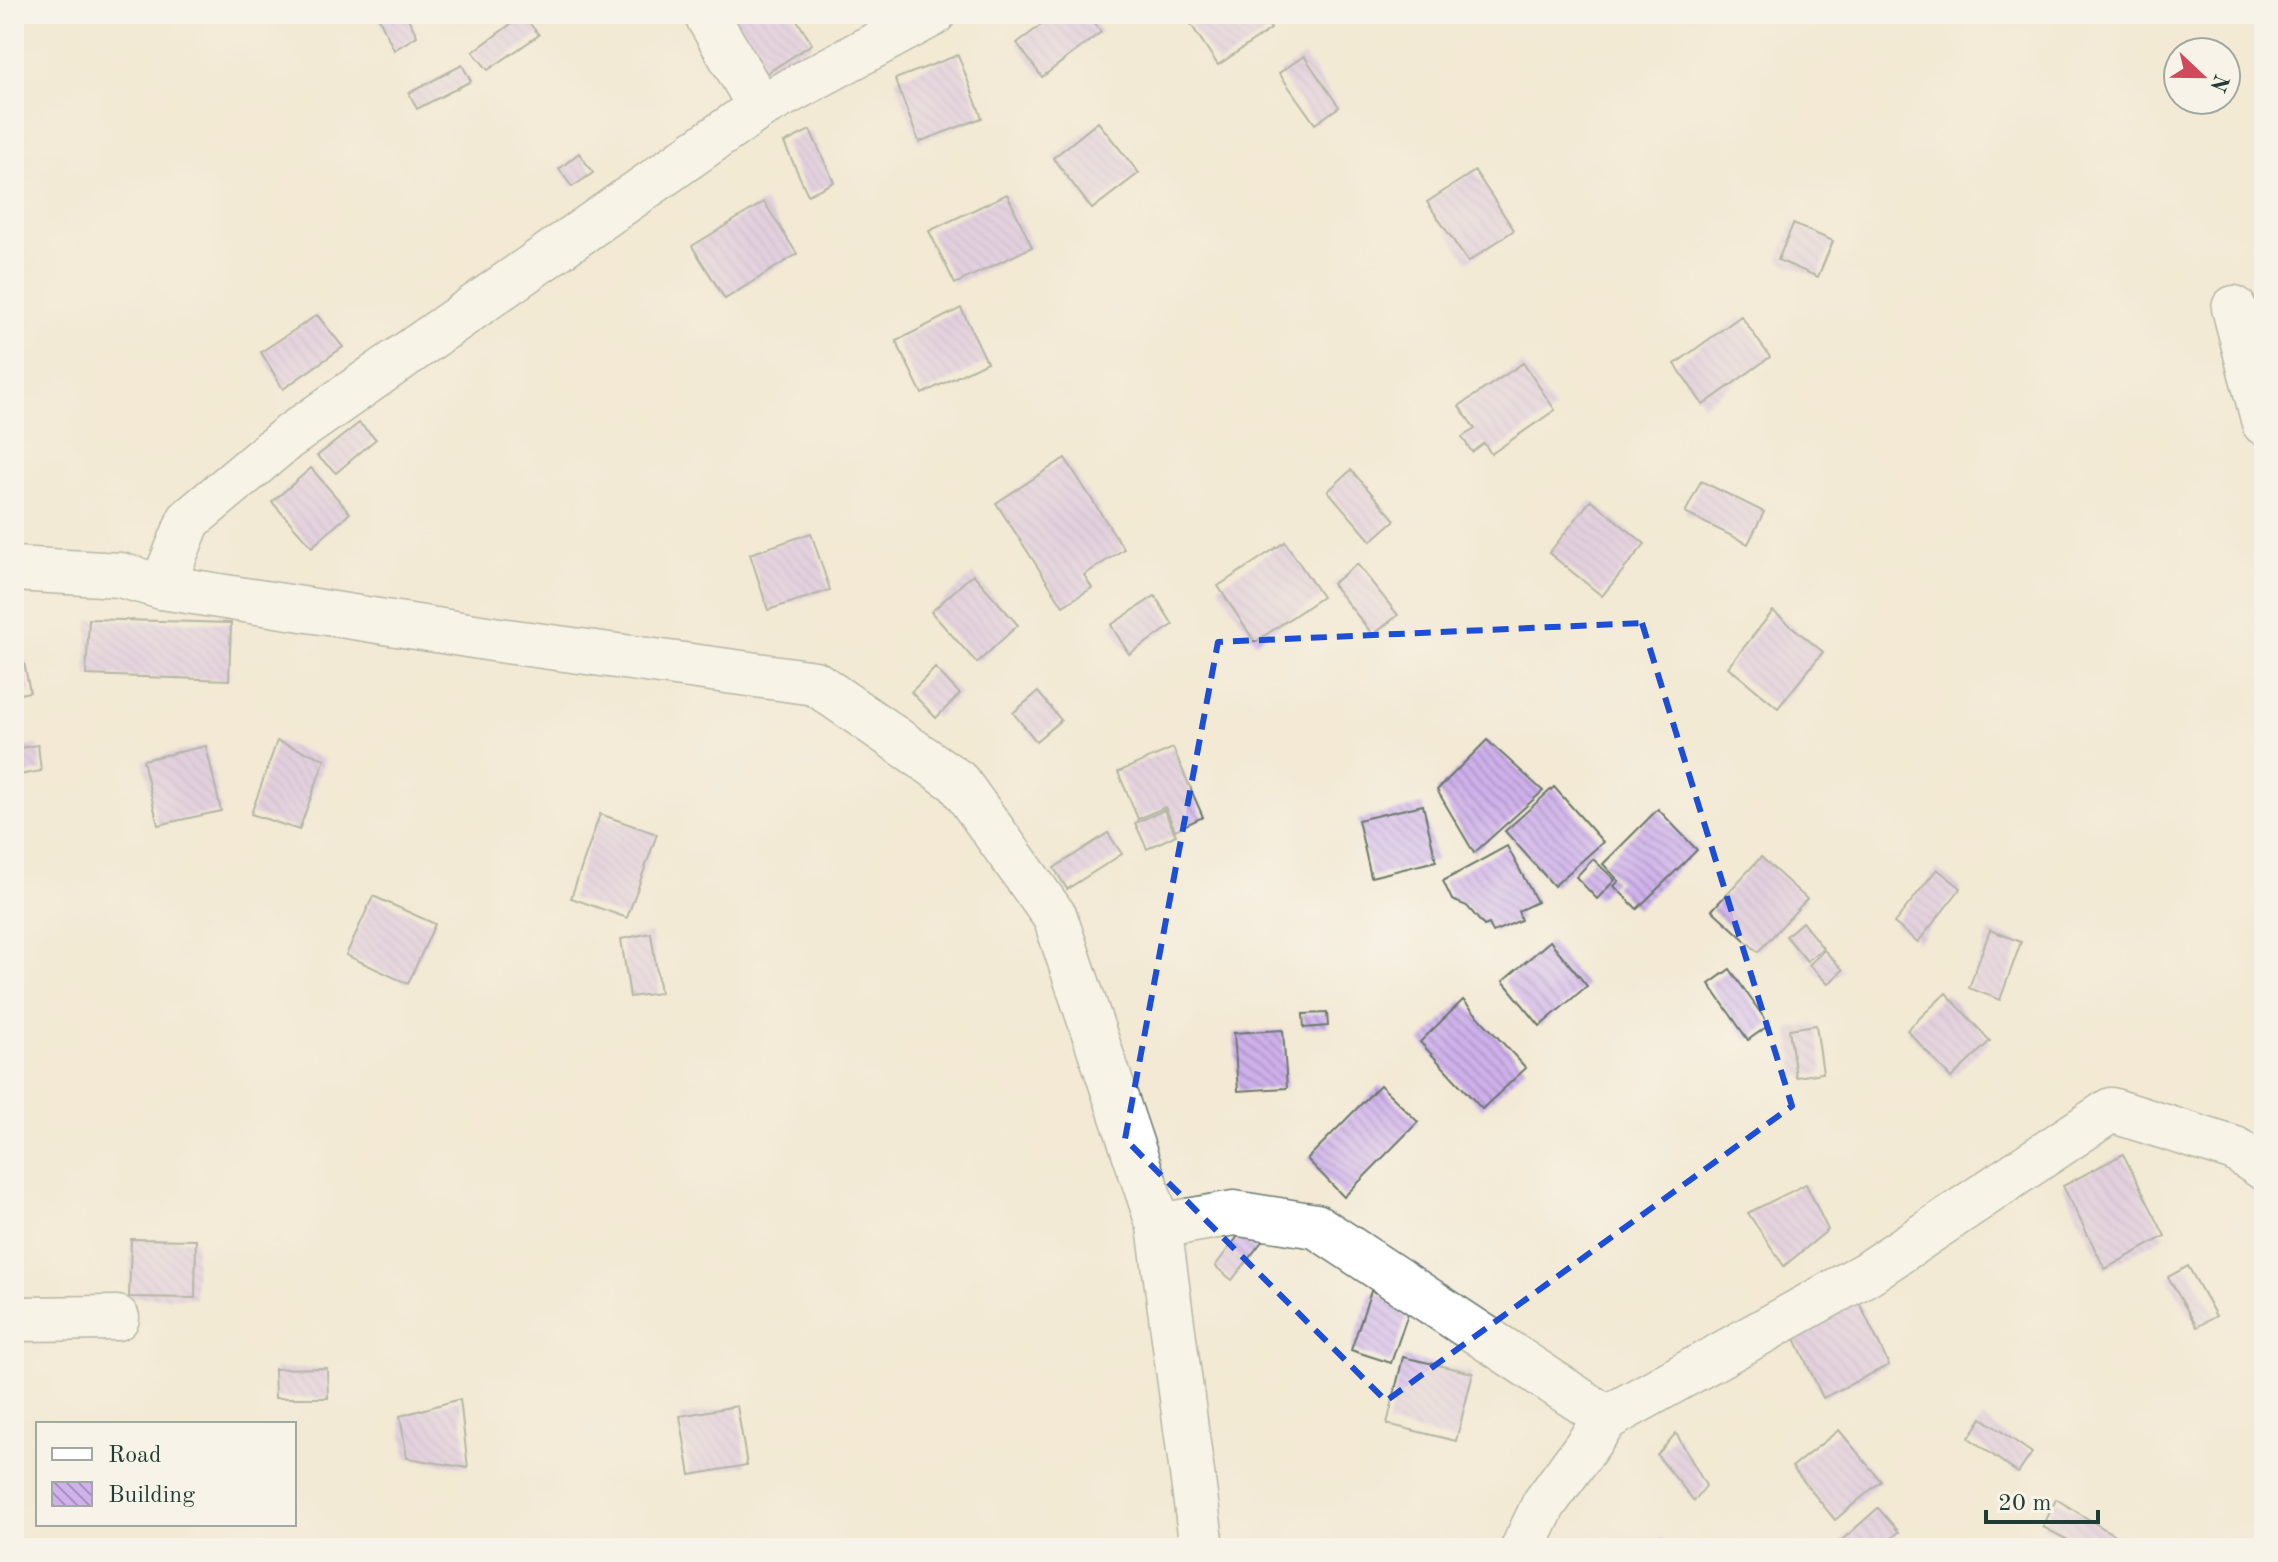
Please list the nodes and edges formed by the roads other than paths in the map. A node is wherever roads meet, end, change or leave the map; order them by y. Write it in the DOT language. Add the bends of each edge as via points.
graph roads {
  1 [pos="706,14"];
  2 [pos="933,14"];
  3 [pos="760,107"];
  4 [pos="2234,308"];
  5 [pos="2264,423"];
  6 [pos="14,569"];
  7 [pos="162,587"];
  8 [pos="2264,1168"];
  9 [pos="1159,1226"];
  10 [pos="117,1318"];
  11 [pos="14,1319"];
  12 [pos="1607,1418"];
  13 [pos="1202,1548"];
  14 [pos="1523,1548"];
  1 -- 3 [label="main road"];
  2 -- 3 [label="main road"];
  3 -- 7 [label="main road" via="287,438 189,520"];
  4 -- 5 [label="main road"];
  6 -- 7 [label="main road" via="120,575"];
  7 -- 9 [label="main road" via="815,683 958,782 1055,917"];
  8 -- 12 [label="main road" via="2235,1149 2111,1110 1866,1274"];
  9 -- 12 [label="main road" via="1234,1213 1316,1226"];
  9 -- 13 [label="main road"];
  10 -- 11 [label="main road"];
  12 -- 14 [label="main road" via="1544,1504"];
}
